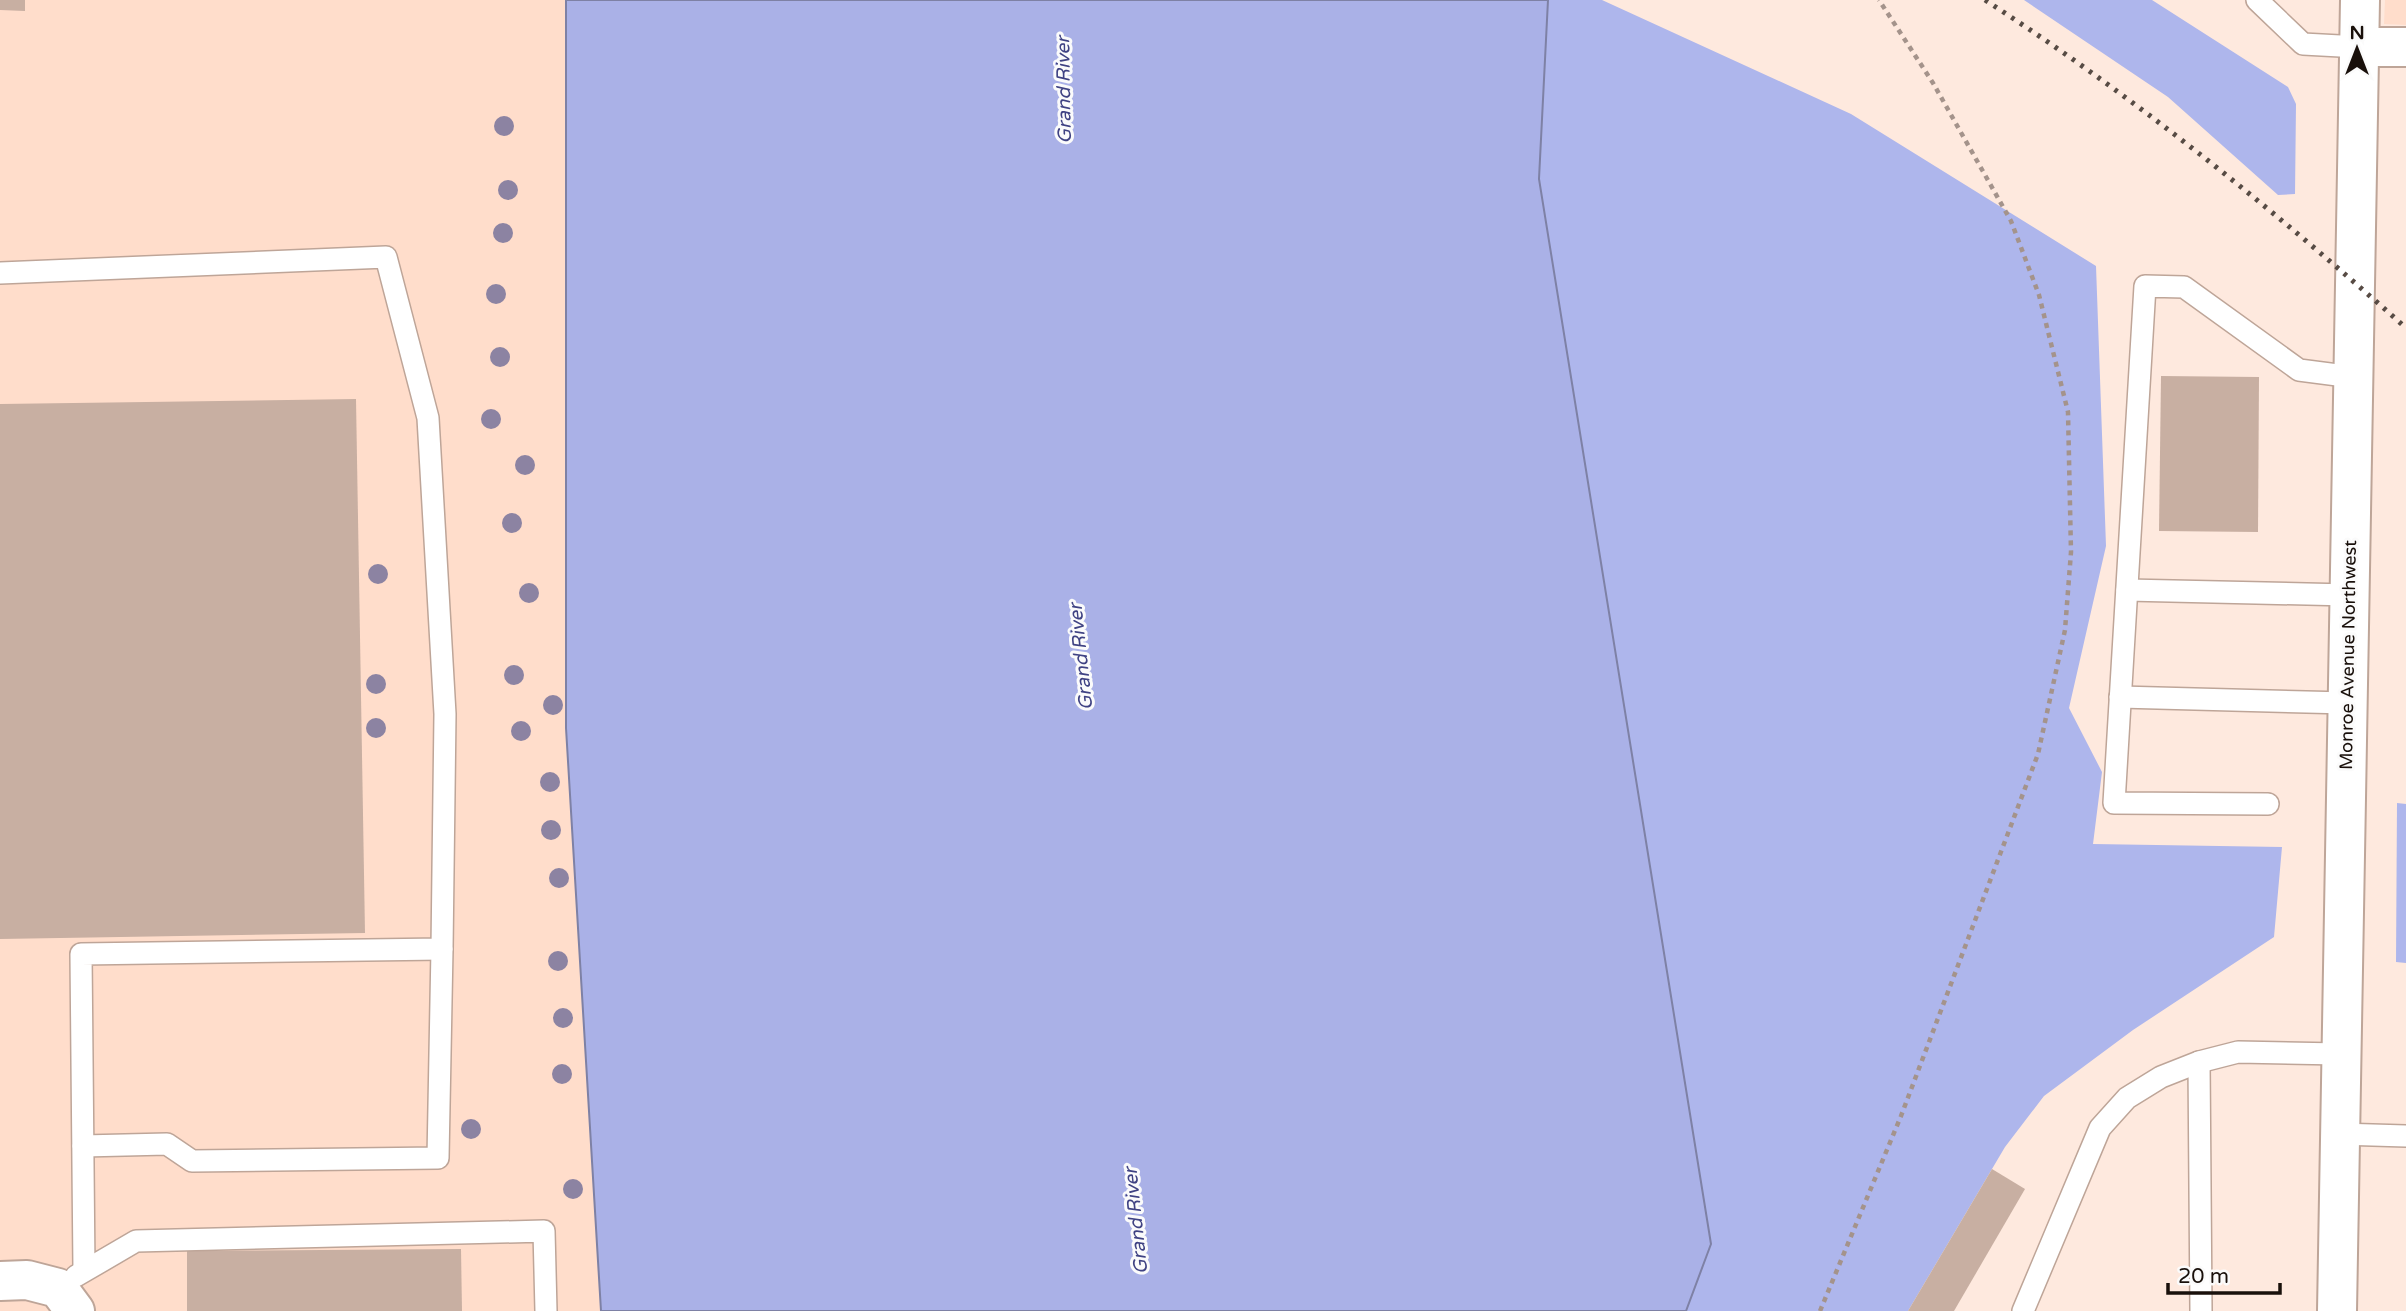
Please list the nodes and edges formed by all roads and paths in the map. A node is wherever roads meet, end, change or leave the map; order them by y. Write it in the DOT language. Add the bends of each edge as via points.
graph roads {
  1 [pos="1879,0"];
  2 [pos="2257,0"];
  3 [pos="2360,0"];
  4 [pos="2359,47"];
  5 [pos="2406,47"];
  6 [pos="0,273"];
  7 [pos="2353,377"];
  8 [pos="2127,590"];
  9 [pos="2349,595"];
  10 [pos="2120,697"];
  11 [pos="2347,703"];
  12 [pos="2267,804"];
  13 [pos="442,949"];
  14 [pos="2340,1054"];
  15 [pos="2199,1062"];
  16 [pos="2339,1135"];
  17 [pos="2406,1136"];
  18 [pos="83,1146"];
  19 [pos="0,1281"];
  20 [pos="72,1290"];
  21 [pos="546,1311"];
  22 [pos="1820,1311"];
  23 [pos="2024,1311"];
  24 [pos="2201,1311"];
  25 [pos="2336,1311"];
  1 -- 22 [label="path" via="1933,83 2011,221 2039,295 2068,412 2071,552 2065,630 2038,754 1901,1116"];
  2 -- 4 [label="lane" via="2303,44"];
  3 -- 4 [label="main road, Monroe Avenue Northwest"];
  4 -- 5 [label="main road"];
  4 -- 7 [label="main road, Monroe Avenue Northwest"];
  6 -- 13 [label="lane" via="386,257 428,418 445,714"];
  7 -- 8 [label="lane" via="2298,370 2184,287 2145,286"];
  7 -- 9 [label="main road, Monroe Avenue Northwest"];
  8 -- 9 [label="lane"];
  8 -- 10 [label="lane"];
  9 -- 11 [label="main road, Monroe Avenue Northwest"];
  10 -- 11 [label="lane"];
  10 -- 12 [label="lane" via="2114,803"];
  11 -- 14 [label="main road, Monroe Avenue Northwest"];
  13 -- 18 [label="lane" via="81,954"];
  13 -- 18 [label="lane" via="438,1158 192,1161 167,1144"];
  14 -- 15 [label="lane" via="2238,1052"];
  14 -- 16 [label="main road, Monroe Avenue Northwest"];
  15 -- 23 [label="lane" via="2161,1077 2127,1098 2100,1128"];
  15 -- 24 [label="lane"];
  16 -- 17 [label="lane"];
  16 -- 25 [label="main road, Monroe Avenue Northwest"];
  18 -- 20 [label="lane"];
  19 -- 20 [label="main road" via="27,1280"];
  20 -- 21 [label="lane" via="136,1241 544,1231"];
}
